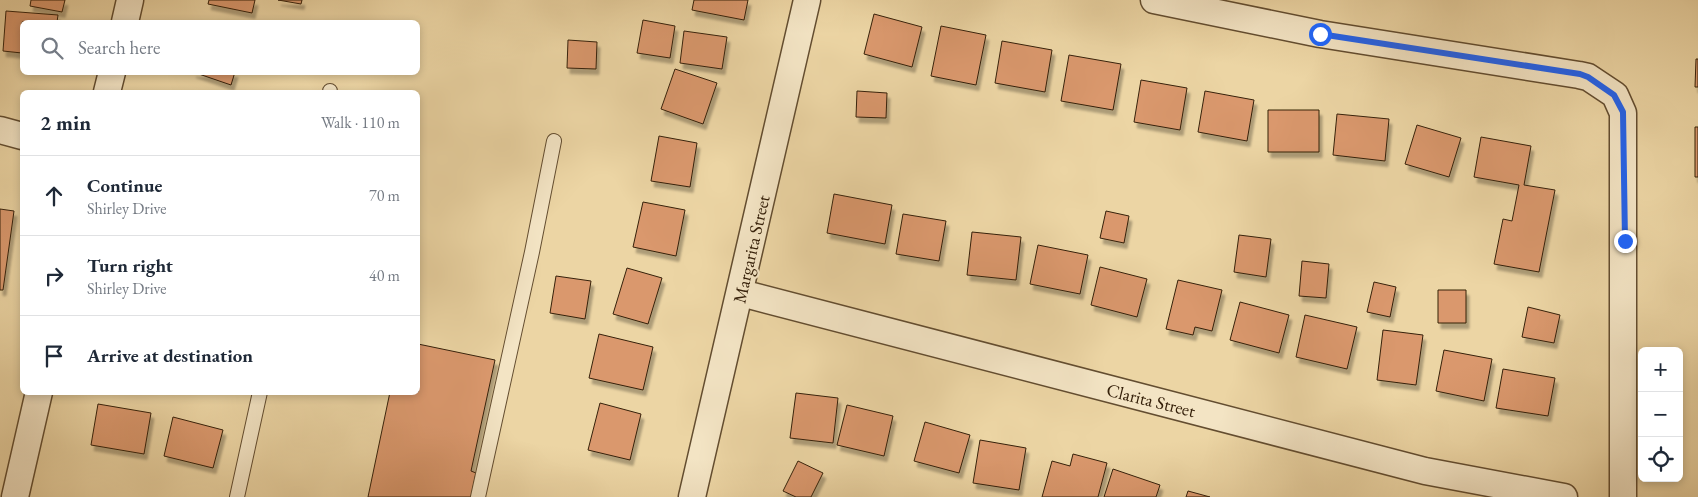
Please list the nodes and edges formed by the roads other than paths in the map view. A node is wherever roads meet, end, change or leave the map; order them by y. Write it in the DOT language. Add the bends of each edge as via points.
graph roads {
  1 [pos="130,0"];
  2 [pos="808,0"];
  3 [pos="1154,0"];
  4 [pos="125,20"];
  5 [pos="111,75"];
  6 [pos="108,90"];
  7 [pos="0,130"];
  8 [pos="20,135"];
  9 [pos="554,141"];
  10 [pos="741,294"];
  11 [pos="38,395"];
  12 [pos="259,395"];
  13 [pos="15,497"];
  14 [pos="237,497"];
  15 [pos="478,497"];
  16 [pos="692,497"];
  17 [pos="1564,497"];
  18 [pos="1623,497"];
  1 -- 4 [label="street"];
  2 -- 10 [label="street, Margarita Street"];
  3 -- 18 [label="street" via="1320,34 1580,74 1614,95 1623,112"];
  5 -- 6 [label="street"];
  7 -- 8 [label="street"];
  9 -- 15 [label="lane"];
  10 -- 16 [label="street, Margarita Street"];
  10 -- 17 [label="street, Clarita Street" via="1425,471"];
  11 -- 13 [label="street"];
  12 -- 14 [label="lane"];
}
